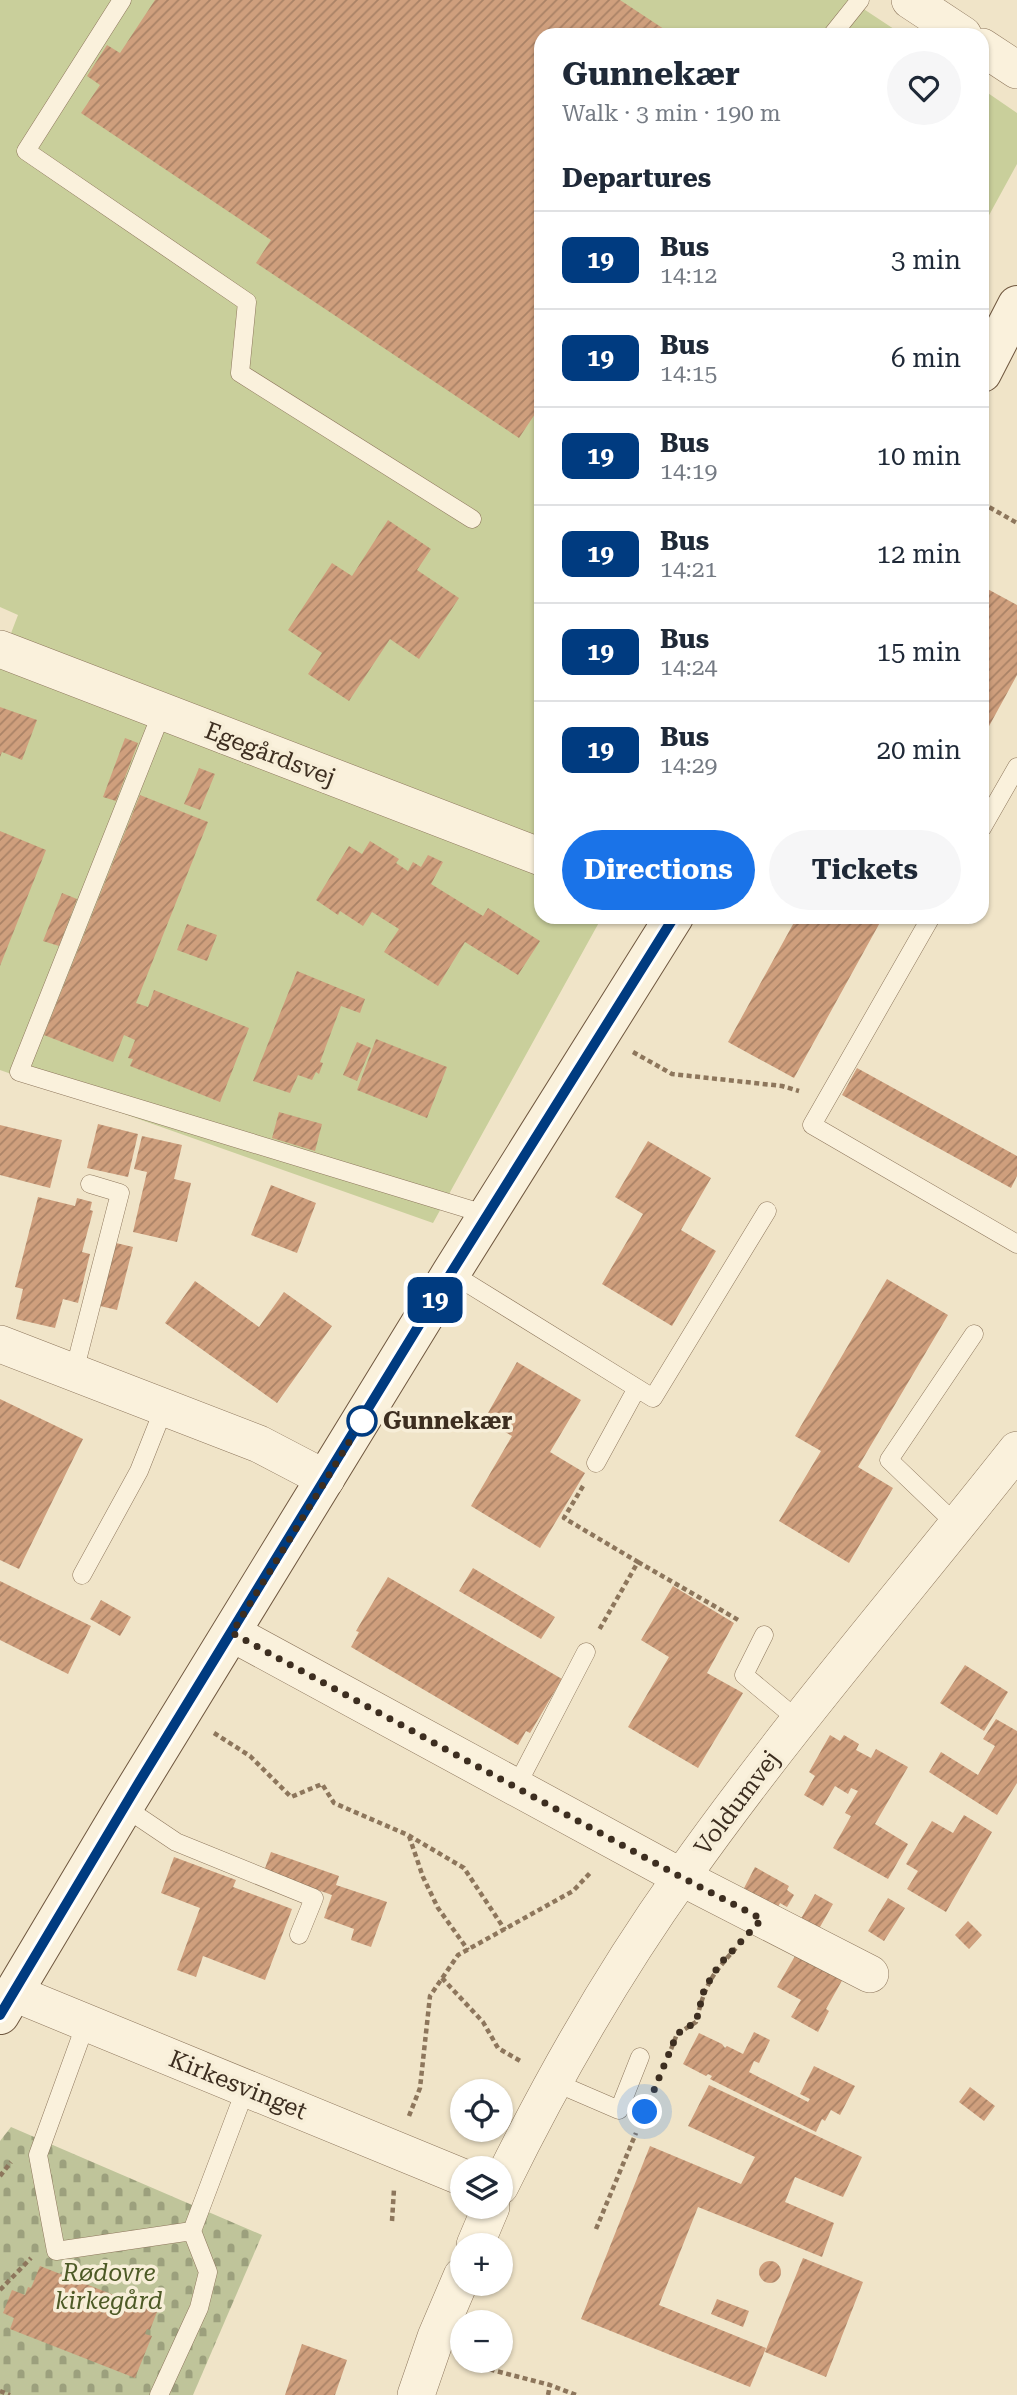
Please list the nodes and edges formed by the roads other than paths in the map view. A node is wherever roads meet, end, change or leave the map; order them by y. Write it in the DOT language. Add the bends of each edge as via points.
graph roads {
  1 [pos="122,0"];
  2 [pos="860,0"];
  3 [pos="910,0"];
  4 [pos="838,28"];
  5 [pos="952,28"];
  6 [pos="989,52"];
  7 [pos="1017,70"];
  8 [pos="1017,305"];
  9 [pos="989,359"];
  10 [pos="472,519"];
  11 [pos="0,649"];
  12 [pos="162,712"];
  13 [pos="1017,767"];
  14 [pos="989,816"];
  15 [pos="534,854"];
  16 [pos="670,924"];
  17 [pos="927,924"];
  18 [pos="90,1184"];
  19 [pos="767,1210"];
  20 [pos="488,1215"];
  21 [pos="1017,1244"];
  22 [pos="451,1273"];
  23 [pos="974,1334"];
  24 [pos="0,1344"];
  25 [pos="74,1372"];
  26 [pos="637,1388"];
  27 [pos="164,1408"];
  28 [pos="1017,1450"];
  29 [pos="596,1463"];
  30 [pos="326,1479"];
  31 [pos="957,1525"];
  32 [pos="82,1575"];
  33 [pos="232,1633"];
  34 [pos="764,1636"];
  35 [pos="586,1652"];
  36 [pos="798,1720"];
  37 [pos="516,1787"];
  38 [pos="124,1807"];
  39 [pos="681,1877"];
  40 [pos="299,1935"];
  41 [pos="870,1974"];
  42 [pos="7,2004"];
  43 [pos="86,2023"];
  44 [pos="640,2057"];
  45 [pos="554,2082"];
  46 [pos="246,2088"];
  47 [pos="513,2161"];
  48 [pos="450,2172"];
  49 [pos="192,2231"];
  50 [pos="454,2296"];
  51 [pos="159,2395"];
  52 [pos="416,2395"];
  1 -- 10 [label="lane" via="26,151 247,302 240,373"];
  2 -- 4 [label="lane"];
  3 -- 5 [label="street"];
  6 -- 7 [label="street"];
  8 -- 9 [label="street"];
  11 -- 12 [label="street, Egegårdsvej"];
  12 -- 15 [label="street, Egegårdsvej"];
  12 -- 20 [label="lane" via="19,1072"];
  13 -- 14 [label="lane"];
  16 -- 20 [label="street"];
  17 -- 21 [label="lane" via="812,1125"];
  18 -- 25 [label="lane" via="120,1193"];
  19 -- 26 [label="lane" via="653,1398"];
  20 -- 22 [label="street"];
  22 -- 26 [label="lane"];
  22 -- 30 [label="street"];
  23 -- 31 [label="lane" via="889,1460"];
  24 -- 25 [label="street"];
  25 -- 27 [label="street"];
  26 -- 29 [label="lane"];
  27 -- 30 [label="street" via="259,1444"];
  27 -- 32 [label="lane" via="138,1472"];
  28 -- 31 [label="street, Voldumvej"];
  30 -- 33 [label="street"];
  31 -- 36 [label="street, Voldumvej"];
  33 -- 37 [label="street"];
  33 -- 38 [label="street"];
  34 -- 36 [label="lane" via="744,1675"];
  35 -- 37 [label="lane"];
  36 -- 39 [label="street, Voldumvej"];
  37 -- 39 [label="street"];
  38 -- 40 [label="lane" via="176,1842 314,1898"];
  38 -- 42 [label="street"];
  39 -- 41 [label="street"];
  39 -- 45 [label="street, Voldumvej"];
  42 -- 43 [label="street, Kirkesvinget"];
  43 -- 46 [label="street, Kirkesvinget"];
  43 -- 49 [label="lane" via="38,2155 56,2251"];
  44 -- 45 [label="lane" via="619,2110"];
  45 -- 47 [label="street, Voldumvej"];
  46 -- 48 [label="street, Kirkesvinget"];
  46 -- 49 [label="lane"];
  49 -- 51 [label="lane" via="208,2272 199,2308"];
  50 -- 52 [label="street"];
}
